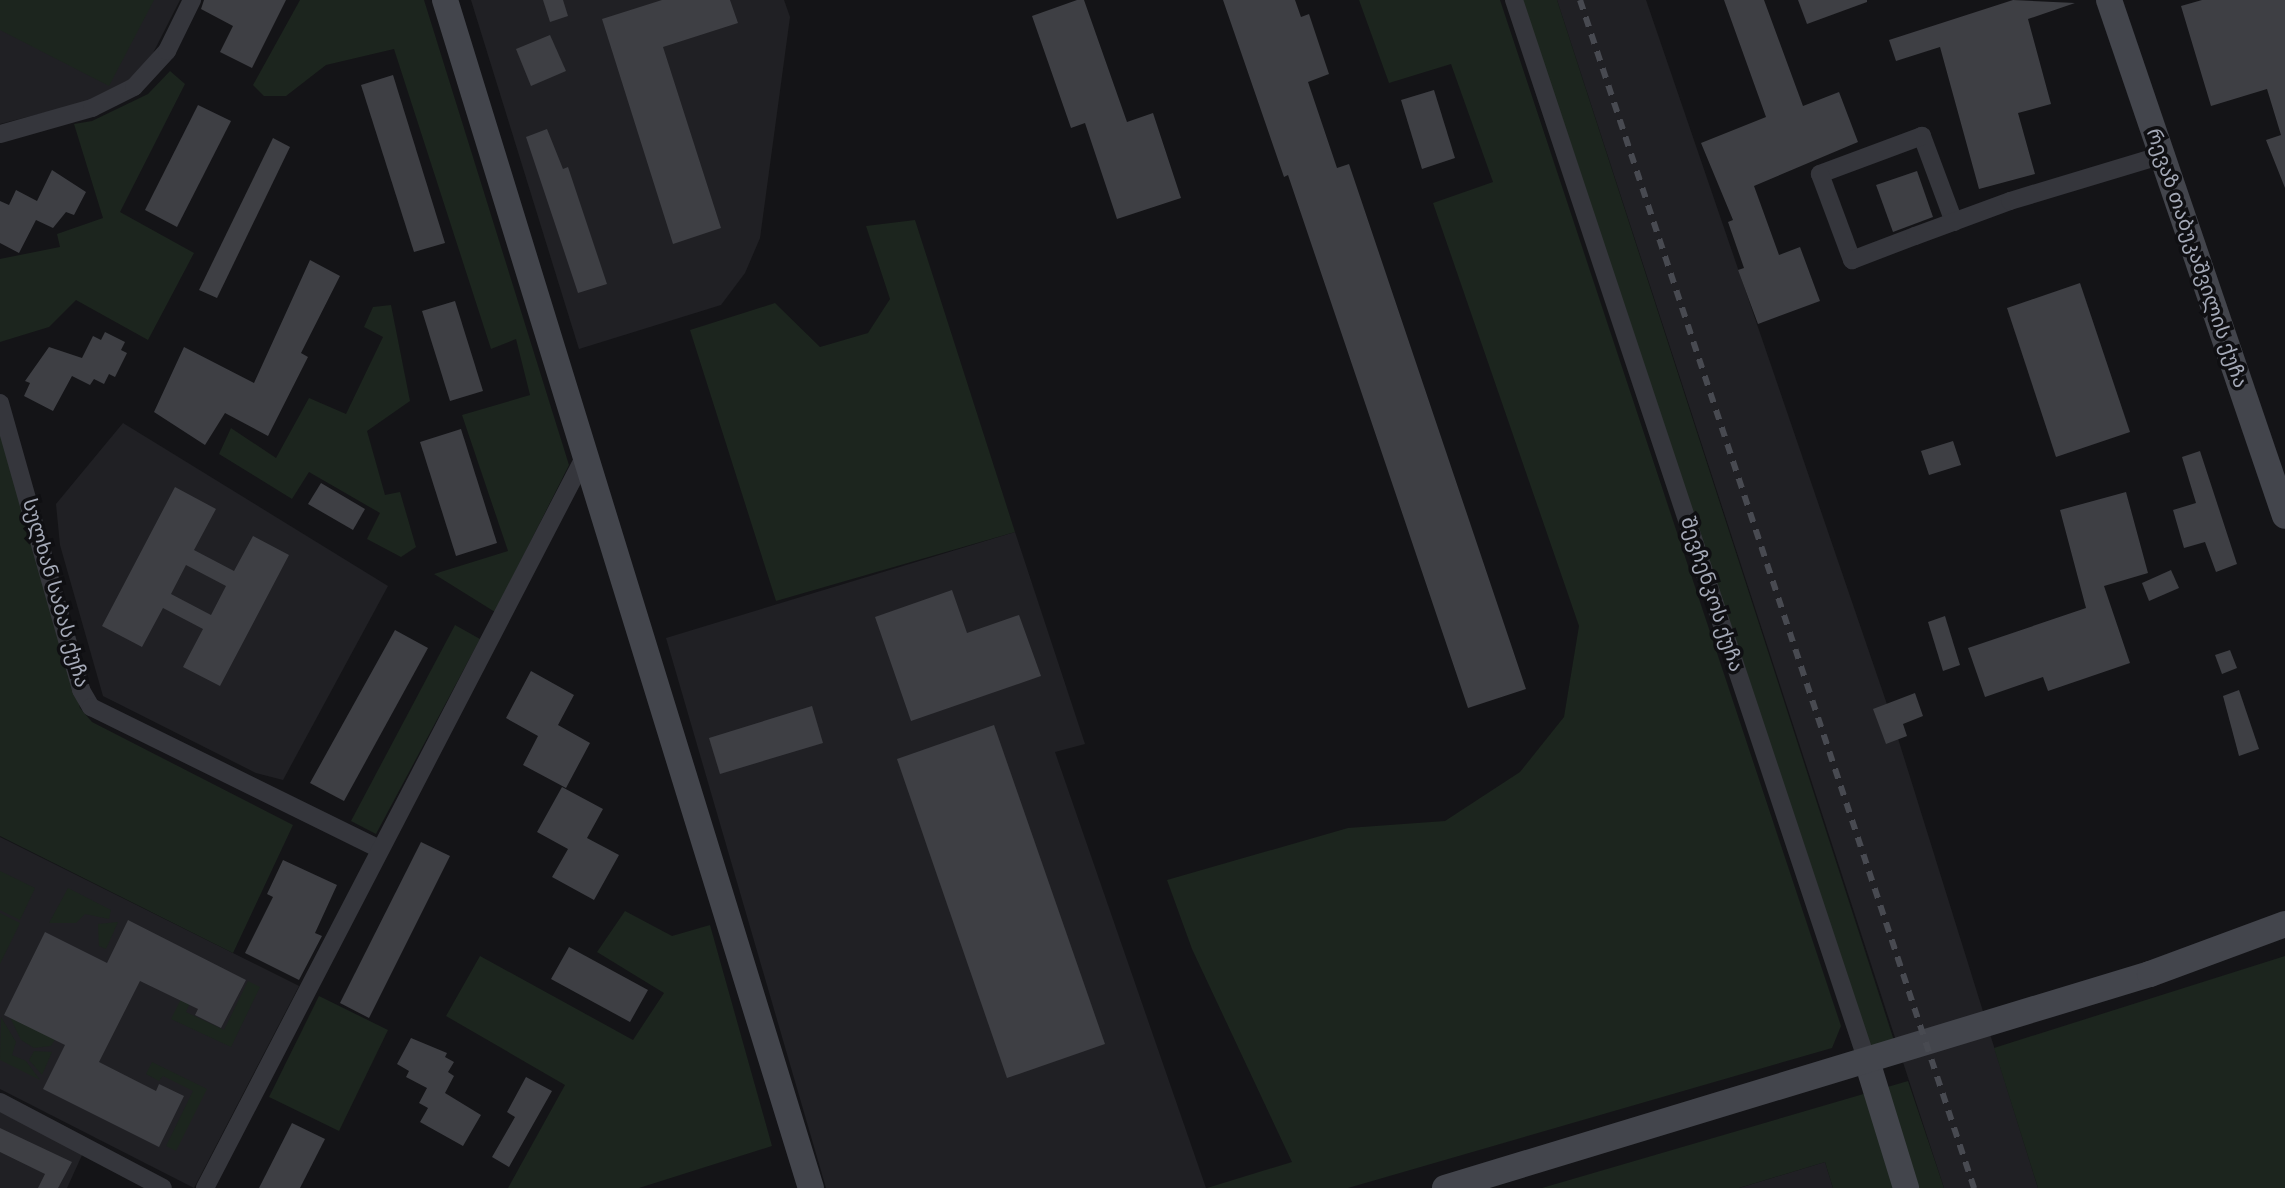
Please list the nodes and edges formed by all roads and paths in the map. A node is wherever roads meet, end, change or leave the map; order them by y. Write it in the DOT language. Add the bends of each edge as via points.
graph roads {
  1 [pos="192,0"];
  2 [pos="445,0"];
  3 [pos="1514,0"];
  4 [pos="2109,0"];
  5 [pos="0,134"];
  6 [pos="2162,155"];
  7 [pos="1954,222"];
  8 [pos="0,403"];
  9 [pos="585,456"];
  10 [pos="2285,516"];
  11 [pos="377,848"];
  12 [pos="2285,924"];
  13 [pos="1867,1061"];
  14 [pos="0,1102"];
  15 [pos="163,1188"];
  16 [pos="205,1188"];
  17 [pos="811,1188"];
  18 [pos="1445,1188"];
  19 [pos="1906,1188"];
  1 -- 5 [label="street" via="167,51 134,87 92,108"];
  2 -- 9 [label="main road"];
  3 -- 13 [label="street, შევჩენკოს ქუჩა"];
  4 -- 6 [label="main road, რევაზ თაბუკაშვილის ქუჩა"];
  6 -- 7 [label="street"];
  6 -- 10 [label="main road, რევაზ თაბუკაშვილის ქუჩა"];
  7 -- 7 [label="street" via="1922,136 1820,174 1852,260"];
  8 -- 11 [label="street, სულხან საბას ქუჩა" via="81,690 91,707"];
  9 -- 11 [label="street"];
  9 -- 17 [label="main road"];
  11 -- 16 [label="street"];
  12 -- 13 [label="main road" via="2150,974"];
  13 -- 18 [label="main road"];
  13 -- 19 [label="main road, შევჩენკოს ქუჩა"];
  14 -- 15 [label="street"];
}
